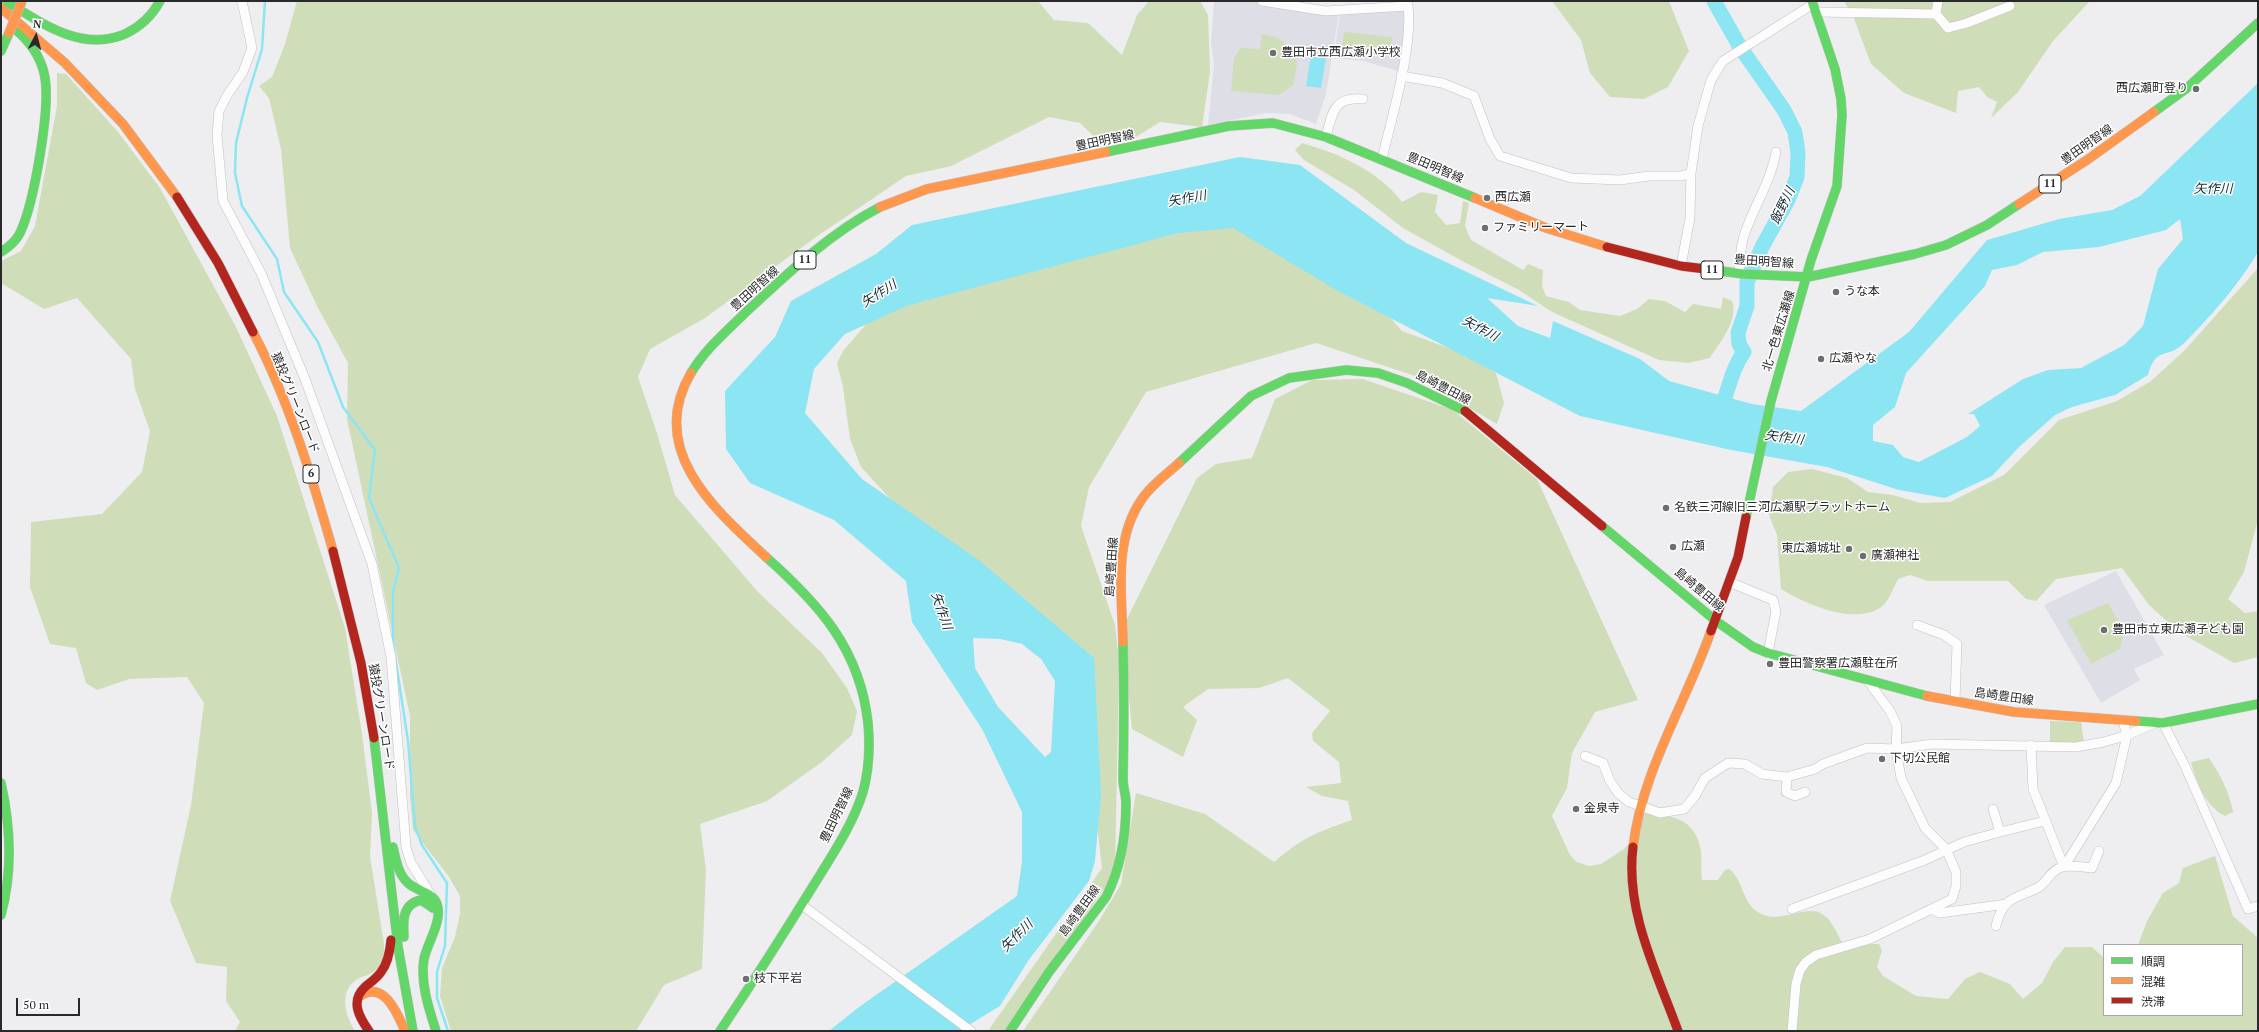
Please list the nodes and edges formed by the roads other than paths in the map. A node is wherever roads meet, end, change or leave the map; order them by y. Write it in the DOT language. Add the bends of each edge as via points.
graph roads {
  1 [pos="6,1"];
  2 [pos="22,1"];
  3 [pos="160,1"];
  4 [pos="242,1"];
  5 [pos="1262,1"];
  6 [pos="1938,1"];
  7 [pos="1814,6"];
  8 [pos="2010,6"];
  9 [pos="1,8"];
  10 [pos="1936,14"];
  11 [pos="1,19"];
  12 [pos="2258,24"];
  13 [pos="1,50"];
  14 [pos="1401,76"];
  15 [pos="1363,99"];
  16 [pos="1326,137"];
  17 [pos="1776,152"];
  18 [pos="1382,159"];
  19 [pos="1691,172"];
  20 [pos="1,252"];
  21 [pos="1681,266"];
  22 [pos="1741,273"];
  23 [pos="1808,277"];
  24 [pos="1730,582"];
  25 [pos="1716,621"];
  26 [pos="1917,625"];
  27 [pos="1768,653"];
  28 [pos="1868,681"];
  29 [pos="366,689"];
  30 [pos="1955,701"];
  31 [pos="2258,704"];
  32 [pos="2123,721"];
  33 [pos="2160,723"];
  34 [pos="2127,735"];
  35 [pos="2031,745"];
  36 [pos="1896,749"];
  37 [pos="1585,756"];
  38 [pos="1788,777"];
  39 [pos="1,783"];
  40 [pos="1805,792"];
  41 [pos="1642,805"];
  42 [pos="1993,809"];
  43 [pos="2045,821"];
  44 [pos="2000,832"];
  45 [pos="1946,849"];
  46 [pos="2099,851"];
  47 [pos="2064,867"];
  48 [pos="434,898"];
  49 [pos="2006,904"];
  50 [pos="802,905"];
  51 [pos="2258,906"];
  52 [pos="1792,909"];
  53 [pos="1933,910"];
  54 [pos="1,915"];
  55 [pos="393,923"];
  56 [pos="434,926"];
  57 [pos="1996,926"];
  58 [pos="356,1001"];
  59 [pos="368,1031"];
  60 [pos="405,1031"];
  61 [pos="414,1031"];
  62 [pos="436,1031"];
  63 [pos="720,1031"];
  64 [pos="971,1031"];
  65 [pos="1010,1031"];
  66 [pos="1678,1031"];
  67 [pos="1792,1031"];
  1 -- 3 [label="main road" via="49,27 70,37 87,41 126,34 143,24 156,10"];
  2 -- 13 [label="main road, bridge"];
  4 -- 48 [label="street" via="252,48 243,72 228,94 220,112 217,135 224,201 261,273 305,379 372,564 391,657 406,846 413,868"];
  5 -- 14 [label="street" via="1326,11 1408,6 1410,19"];
  6 -- 10 [label="street"];
  7 -- 10 [label="street"];
  7 -- 19 [label="street" via="1723,61 1711,80 1698,126"];
  7 -- 23 [label="main road, 北一色東広瀬線" via="1835,69 1842,115 1837,186"];
  8 -- 10 [label="street" via="1948,28"];
  9 -- 29 [label="main road, 猿投グリーンロード / 6" via="65,61 118,117 171,188 216,262 271,373 302,450 328,532"];
  11 -- 20 [label="main road" via="21,33 36,52 45,74 47,104 29,211 20,233 10,246"];
  12 -- 23 [label="main road, 豊田明智線 / 11" via="2187,88 2087,160 1987,225 1946,244 1915,254"];
  14 -- 18 [label="street"];
  14 -- 19 [label="street" via="1442,83 1474,96 1490,139 1500,156 1571,178 1620,180 1649,176 1681,176"];
  15 -- 16 [label="street" via="1345,100 1337,104 1331,115"];
  16 -- 18 [label="main road, 豊田明智線 / 11"];
  16 -- 50 [label="main road, 豊田明智線 / 11" via="1273,123 1229,126 927,189 890,200 844,228 778,284 730,327 688,378 680,400 677,426 681,451 698,487 831,624 845,646 862,689 868,717 869,743 863,790 847,827"];
  17 -- 22 [label="street" via="1760,200 1744,234"];
  18 -- 21 [label="main road, 豊田明智線 / 11" via="1546,228 1609,248"];
  19 -- 21 [label="street" via="1690,218"];
  21 -- 22 [label="main road, 豊田明智線 / 11"];
  22 -- 23 [label="main road, 豊田明智線 / 11"];
  23 -- 24 [label="main road, 北一色東広瀬線" via="1777,379 1744,537"];
  24 -- 25 [label="main road, 北一色東広瀬線"];
  24 -- 27 [label="street" via="1773,600 1776,610"];
  25 -- 27 [label="main road, 島崎豊田線" via="1753,647"];
  25 -- 41 [label="main road, 北一色東広瀬線" via="1647,786"];
  25 -- 65 [label="main road, 島崎豊田線" via="1462,408 1386,375 1346,370 1289,378 1250,396 1142,498 1130,520 1124,538 1121,570 1126,802 1122,854 1113,884 1106,897 1049,972"];
  26 -- 30 [label="street" via="1944,635 1957,644"];
  27 -- 28 [label="main road, 島崎豊田線"];
  28 -- 30 [label="main road, 島崎豊田線" via="1914,694"];
  28 -- 36 [label="street" via="1894,718 1897,726"];
  29 -- 48 [label="main road" via="381,750 394,854 401,875 413,888"];
  29 -- 55 [label="main road, 猿投グリーンロード / 6" via="382,804"];
  30 -- 32 [label="main road, 島崎豊田線" via="2014,712"];
  31 -- 33 [label="main road, 島崎豊田線"];
  32 -- 33 [label="main road, 島崎豊田線"];
  32 -- 34 [label="street"];
  33 -- 34 [label="street"];
  33 -- 51 [label="street" via="2185,766 2248,909"];
  34 -- 35 [label="street" via="2076,747"];
  34 -- 47 [label="street" via="2116,783"];
  35 -- 36 [label="street" via="1932,744"];
  35 -- 43 [label="street" via="2033,789"];
  36 -- 38 [label="street" via="1867,748 1823,764 1815,770"];
  36 -- 45 [label="street" via="1902,778 1925,828"];
  37 -- 41 [label="street" via="1603,763 1618,793 1629,802"];
  38 -- 40 [label="street" via="1786,792 1795,796"];
  38 -- 41 [label="street" via="1762,774 1745,764 1728,763 1705,778 1684,809 1660,813"];
  39 -- 54 [label="main road" via="8,808 10,842 8,892"];
  41 -- 66 [label="main road, 北一色東広瀬線" via="1635,828 1631,862 1637,918"];
  42 -- 44 [label="street"];
  43 -- 44 [label="street"];
  43 -- 47 [label="street"];
  44 -- 45 [label="street"];
  45 -- 52 [label="street" via="1926,860"];
  45 -- 53 [label="street" via="1956,872 1956,886 1952,900"];
  46 -- 47 [label="street" via="2092,868"];
  47 -- 49 [label="street" via="2053,870 2039,887 2016,896"];
  48 -- 56 [label="main road" via="438,909"];
  49 -- 53 [label="street" via="1940,913"];
  49 -- 57 [label="street" via="1998,916"];
  50 -- 63 [label="main road, 豊田明智線 / 11"];
  50 -- 64 [label="street"];
  53 -- 67 [label="street" via="1870,940 1816,955 1806,962 1800,970 1796,984"];
  55 -- 58 [label="main road" via="387,963 379,975 361,990"];
  55 -- 61 [label="main road, 猿投グリーンロード / 6"];
  56 -- 61 [label="main road" via="435,913 430,904 421,900 407,906 403,917 404,936"];
  56 -- 62 [label="main road" via="426,949 424,976"];
  58 -- 59 [label="main road" via="357,1014"];
  58 -- 60 [label="main road" via="366,991 382,994 393,1007"];
}
